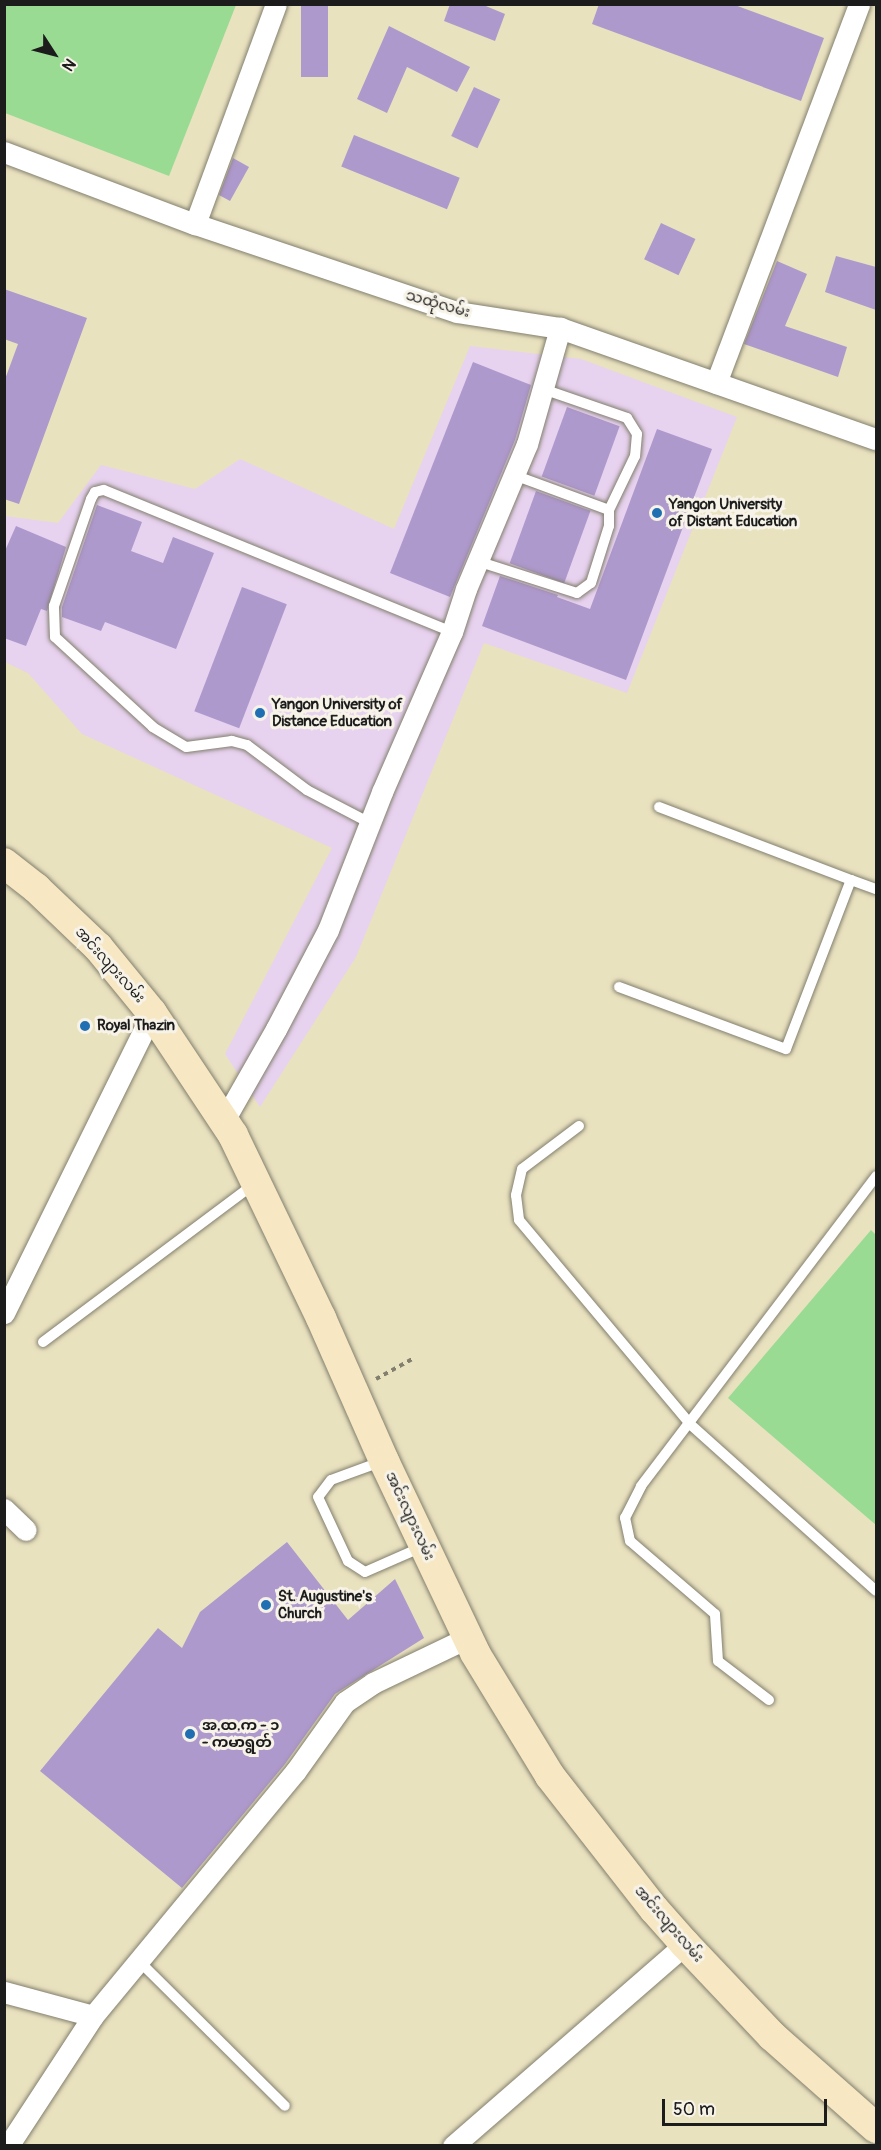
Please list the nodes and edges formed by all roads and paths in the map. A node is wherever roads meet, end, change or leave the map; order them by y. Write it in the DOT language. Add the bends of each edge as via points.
graph roads {
  1 [pos="276,4"];
  2 [pos="859,4"];
  3 [pos="4,152"];
  4 [pos="195,224"];
  5 [pos="560,328"];
  6 [pos="716,383"];
  7 [pos="543,389"];
  8 [pos="876,439"];
  9 [pos="514,475"];
  10 [pos="609,510"];
  11 [pos="477,561"];
  12 [pos="452,632"];
  13 [pos="659,807"];
  14 [pos="370,823"];
  15 [pos="4,863"];
  16 [pos="851,880"];
  17 [pos="876,890"];
  18 [pos="620,987"];
  19 [pos="152,1013"];
  20 [pos="223,1122"];
  21 [pos="579,1126"];
  22 [pos="876,1176"];
  23 [pos="257,1182"];
  24 [pos="4,1313"];
  25 [pos="43,1342"];
  26 [pos="414,1358"];
  27 [pos="353,1392"];
  28 [pos="690,1424"];
  29 [pos="384,1461"];
  30 [pos="4,1509"];
  31 [pos="26,1530"];
  32 [pos="423,1546"];
  33 [pos="876,1591"];
  34 [pos="467,1638"];
  35 [pos="768,1700"];
  36 [pos="685,1944"];
  37 [pos="140,1962"];
  38 [pos="4,1992"];
  39 [pos="93,2016"];
  40 [pos="285,2106"];
  41 [pos="876,2128"];
  42 [pos="464,2142"];
  43 [pos="8,2145"];
  1 -- 4 [label="street"];
  2 -- 6 [label="street"];
  3 -- 4 [label="street, သထုံလမ်း"];
  4 -- 5 [label="street, သထုံလမ်း" via="457,312"];
  5 -- 6 [label="street, သထုံလမ်း"];
  5 -- 7 [label="street"];
  6 -- 8 [label="street, သထုံလမ်း"];
  7 -- 9 [label="street"];
  7 -- 10 [label="lane" via="627,418 637,434 635,456"];
  9 -- 10 [label="lane"];
  9 -- 11 [label="street"];
  10 -- 11 [label="lane" via="609,526 591,583 577,593"];
  11 -- 12 [label="street"];
  12 -- 14 [label="street"];
  12 -- 14 [label="lane" via="104,490 96,492 91,500 54,606 56,637 153,727 186,747 232,741 247,745 307,790"];
  13 -- 16 [label="lane"];
  14 -- 20 [label="street" via="328,930"];
  15 -- 19 [label="main road, အင်းလျားလမ်း" via="98,947"];
  16 -- 17 [label="lane"];
  16 -- 18 [label="lane" via="786,1049"];
  19 -- 20 [label="main road, အင်းလျားလမ်း"];
  19 -- 24 [label="street"];
  20 -- 23 [label="main road, အင်းလျားလမ်း"];
  21 -- 28 [label="lane" via="522,1169 516,1195 519,1220"];
  22 -- 28 [label="lane"];
  23 -- 25 [label="lane"];
  23 -- 27 [label="main road, အင်းလျားလမ်း"];
  26 -- 27 [label="path"];
  27 -- 29 [label="main road, အင်းလျားလမ်း"];
  28 -- 33 [label="lane"];
  28 -- 35 [label="lane" via="641,1486 625,1518 630,1541 716,1614 718,1661"];
  29 -- 32 [label="main road, အင်းလျားလမ်း"];
  29 -- 32 [label="lane" via="331,1480 318,1497 323,1508 348,1561 365,1572"];
  30 -- 31 [label="street"];
  32 -- 34 [label="main road, အင်းလျားလမ်း"];
  34 -- 36 [label="main road, အင်းလျားလမ်း" via="550,1776"];
  34 -- 37 [label="street" via="373,1683 345,1702 295,1772 191,1894"];
  36 -- 41 [label="main road, အင်းလျားလမ်း" via="772,2036"];
  36 -- 42 [label="street"];
  37 -- 39 [label="street"];
  37 -- 40 [label="lane"];
  38 -- 39 [label="street"];
  39 -- 43 [label="street"];
}
